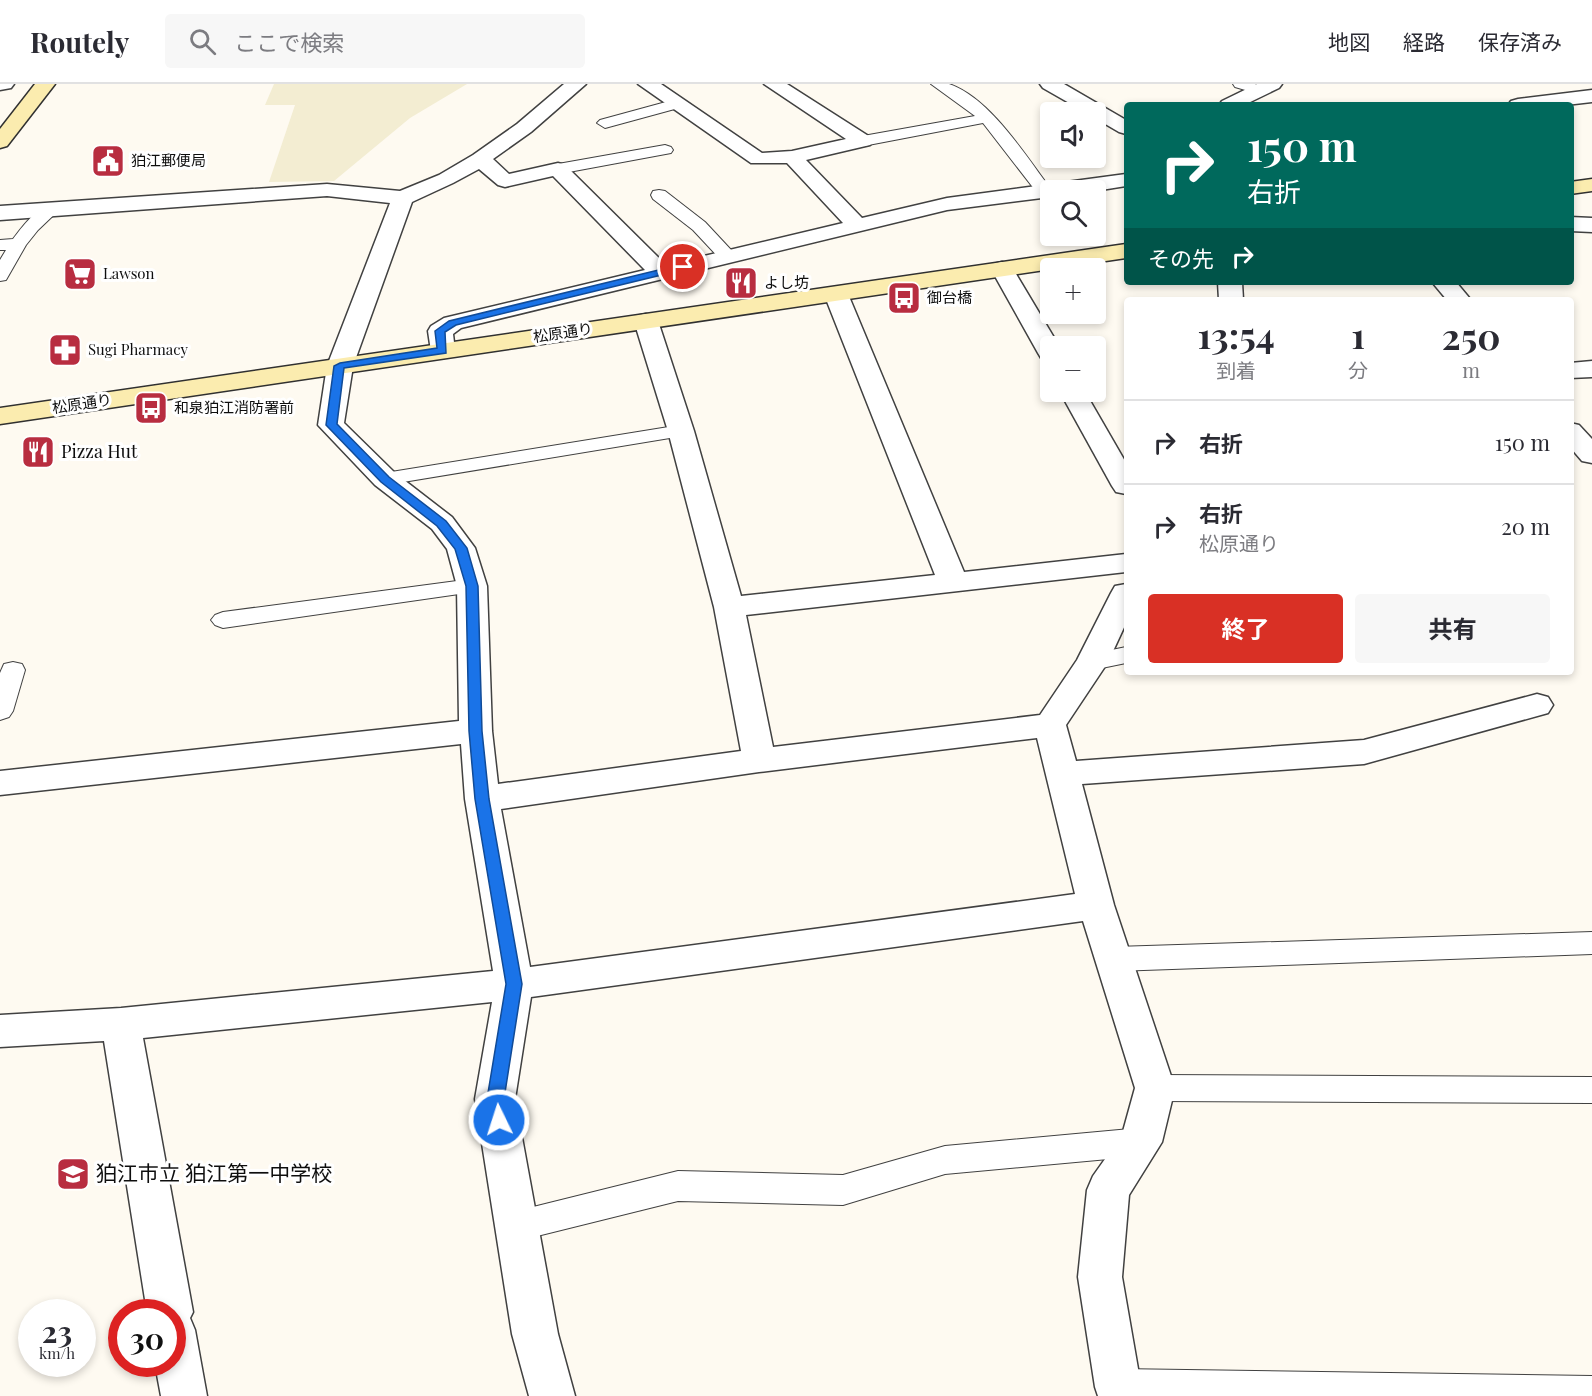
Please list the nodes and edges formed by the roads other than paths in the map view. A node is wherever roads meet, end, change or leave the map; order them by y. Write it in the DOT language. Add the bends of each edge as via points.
graph roads {
  1 [pos="45,84"];
  2 [pos="576,84"];
  3 [pos="648,84"];
  4 [pos="774,84"];
  5 [pos="938,84"];
  6 [pos="1050,84"];
  7 [pos="1240,84"];
  8 [pos="1265,87"];
  9 [pos="1592,96"];
  10 [pos="1235,102"];
  11 [pos="1543,102"];
  12 [pos="677,104"];
  13 [pos="987,118"];
  14 [pos="605,123"];
  15 [pos="1124,127"];
  16 [pos="863,141"];
  17 [pos="0,142"];
  18 [pos="665,150"];
  19 [pos="792,157"];
  20 [pos="480,159"];
  21 [pos="558,169"];
  22 [pos="1124,180"];
  23 [pos="1106,183"];
  24 [pos="1592,184"];
  25 [pos="1040,186"];
  26 [pos="1574,187"];
  27 [pos="1040,192"];
  28 [pos="659,195"];
  29 [pos="403,198"];
  30 [pos="52,209"];
  31 [pos="0,213"];
  32 [pos="1574,224"];
  33 [pos="1592,225"];
  34 [pos="858,226"];
  35 [pos="9,244"];
  36 [pos="1124,251"];
  37 [pos="727,256"];
  38 [pos="1002,269"];
  39 [pos="661,273"];
  40 [pos="0,276"];
  41 [pos="1446,285"];
  42 [pos="836,294"];
  43 [pos="1456,297"];
  44 [pos="646,321"];
  45 [pos="1040,336"];
  46 [pos="443,351"];
  47 [pos="340,366"];
  48 [pos="1592,369"];
  49 [pos="1574,370"];
  50 [pos="1078,402"];
  51 [pos="0,416"];
  52 [pos="681,431"];
  53 [pos="1574,435"];
  54 [pos="1592,455"];
  55 [pos="385,479"];
  56 [pos="1124,483"];
  57 [pos="1124,563"];
  58 [pos="953,582"];
  59 [pos="472,586"];
  60 [pos="1124,597"];
  61 [pos="729,607"];
  62 [pos="223,620"];
  63 [pos="1124,655"];
  64 [pos="1092,662"];
  65 [pos="13,670"];
  66 [pos="1537,705"];
  67 [pos="0,711"];
  68 [pos="1050,725"];
  69 [pos="476,731"];
  70 [pos="759,760"];
  71 [pos="1062,774"];
  72 [pos="0,783"];
  73 [pos="482,799"];
  74 [pos="1096,905"];
  75 [pos="1592,942"];
  76 [pos="1115,959"];
  77 [pos="514,984"];
  78 [pos="121,1024"];
  79 [pos="0,1031"];
  80 [pos="1155,1088"];
  81 [pos="1592,1090"];
  82 [pos="1141,1142"];
  83 [pos="517,1227"];
  84 [pos="168,1299"];
  85 [pos="181,1377"];
  86 [pos="1120,1392"];
  87 [pos="1592,1394"];
  88 [pos="184,1396"];
  89 [pos="552,1396"];
  1 -- 17 [label="main road"];
  2 -- 20 [label="street"];
  3 -- 12 [label="street"];
  4 -- 16 [label="street"];
  5 -- 13 [label="lane"];
  6 -- 15 [label="street"];
  7 -- 8 [label="lane"];
  8 -- 10 [label="street"];
  9 -- 11 [label="street"];
  12 -- 14 [label="lane"];
  12 -- 19 [label="street" via="758,159"];
  13 -- 16 [label="lane"];
  13 -- 25 [label="lane"];
  16 -- 19 [label="street"];
  18 -- 21 [label="lane"];
  19 -- 34 [label="street"];
  20 -- 21 [label="street" via="505,181"];
  20 -- 29 [label="street"];
  21 -- 39 [label="street"];
  22 -- 23 [label="street"];
  24 -- 26 [label="main road"];
  27 -- 34 [label="street" via="947,204"];
  28 -- 37 [label="lane" via="699,226"];
  29 -- 30 [label="street" via="327,190"];
  29 -- 47 [label="street"];
  30 -- 31 [label="street"];
  30 -- 35 [label="lane"];
  32 -- 33 [label="street"];
  34 -- 37 [label="street"];
  35 -- 40 [label="lane"];
  36 -- 38 [label="main road, 松原通り"];
  37 -- 39 [label="street"];
  38 -- 42 [label="main road, 松原通り"];
  38 -- 45 [label="street"];
  39 -- 46 [label="street" via="453,323 440,331"];
  41 -- 43 [label="street"];
  42 -- 44 [label="main road, 松原通り"];
  42 -- 58 [label="street"];
  44 -- 46 [label="main road, 松原通り"];
  44 -- 52 [label="street"];
  46 -- 47 [label="main road, 松原通り"];
  47 -- 51 [label="main road, 松原通り"];
  47 -- 55 [label="street" via="331,425"];
  48 -- 49 [label="street"];
  50 -- 56 [label="street"];
  52 -- 55 [label="lane"];
  52 -- 61 [label="street"];
  53 -- 54 [label="street"];
  55 -- 59 [label="street" via="442,523 461,548"];
  57 -- 58 [label="street"];
  58 -- 61 [label="street"];
  59 -- 62 [label="lane"];
  59 -- 69 [label="street"];
  60 -- 64 [label="street"];
  61 -- 70 [label="street"];
  63 -- 64 [label="lane"];
  64 -- 68 [label="street"];
  65 -- 67 [label="lane"];
  66 -- 71 [label="street" via="1364,752"];
  68 -- 70 [label="street"];
  68 -- 71 [label="street"];
  69 -- 72 [label="street"];
  69 -- 73 [label="street"];
  70 -- 73 [label="street"];
  71 -- 74 [label="street"];
  73 -- 77 [label="street"];
  74 -- 76 [label="street"];
  74 -- 77 [label="street"];
  75 -- 76 [label="lane"];
  76 -- 80 [label="street"];
  77 -- 78 [label="street"];
  77 -- 83 [label="street" via="495,1099"];
  78 -- 79 [label="street"];
  78 -- 84 [label="street"];
  80 -- 81 [label="lane"];
  80 -- 82 [label="street"];
  82 -- 83 [label="lane" via="945,1160 843,1190 678,1186"];
  82 -- 86 [label="street" via="1108,1190 1100,1277"];
  83 -- 89 [label="street" via="535,1334"];
  85 -- 88 [label="street"];
  86 -- 87 [label="lane"];
}
